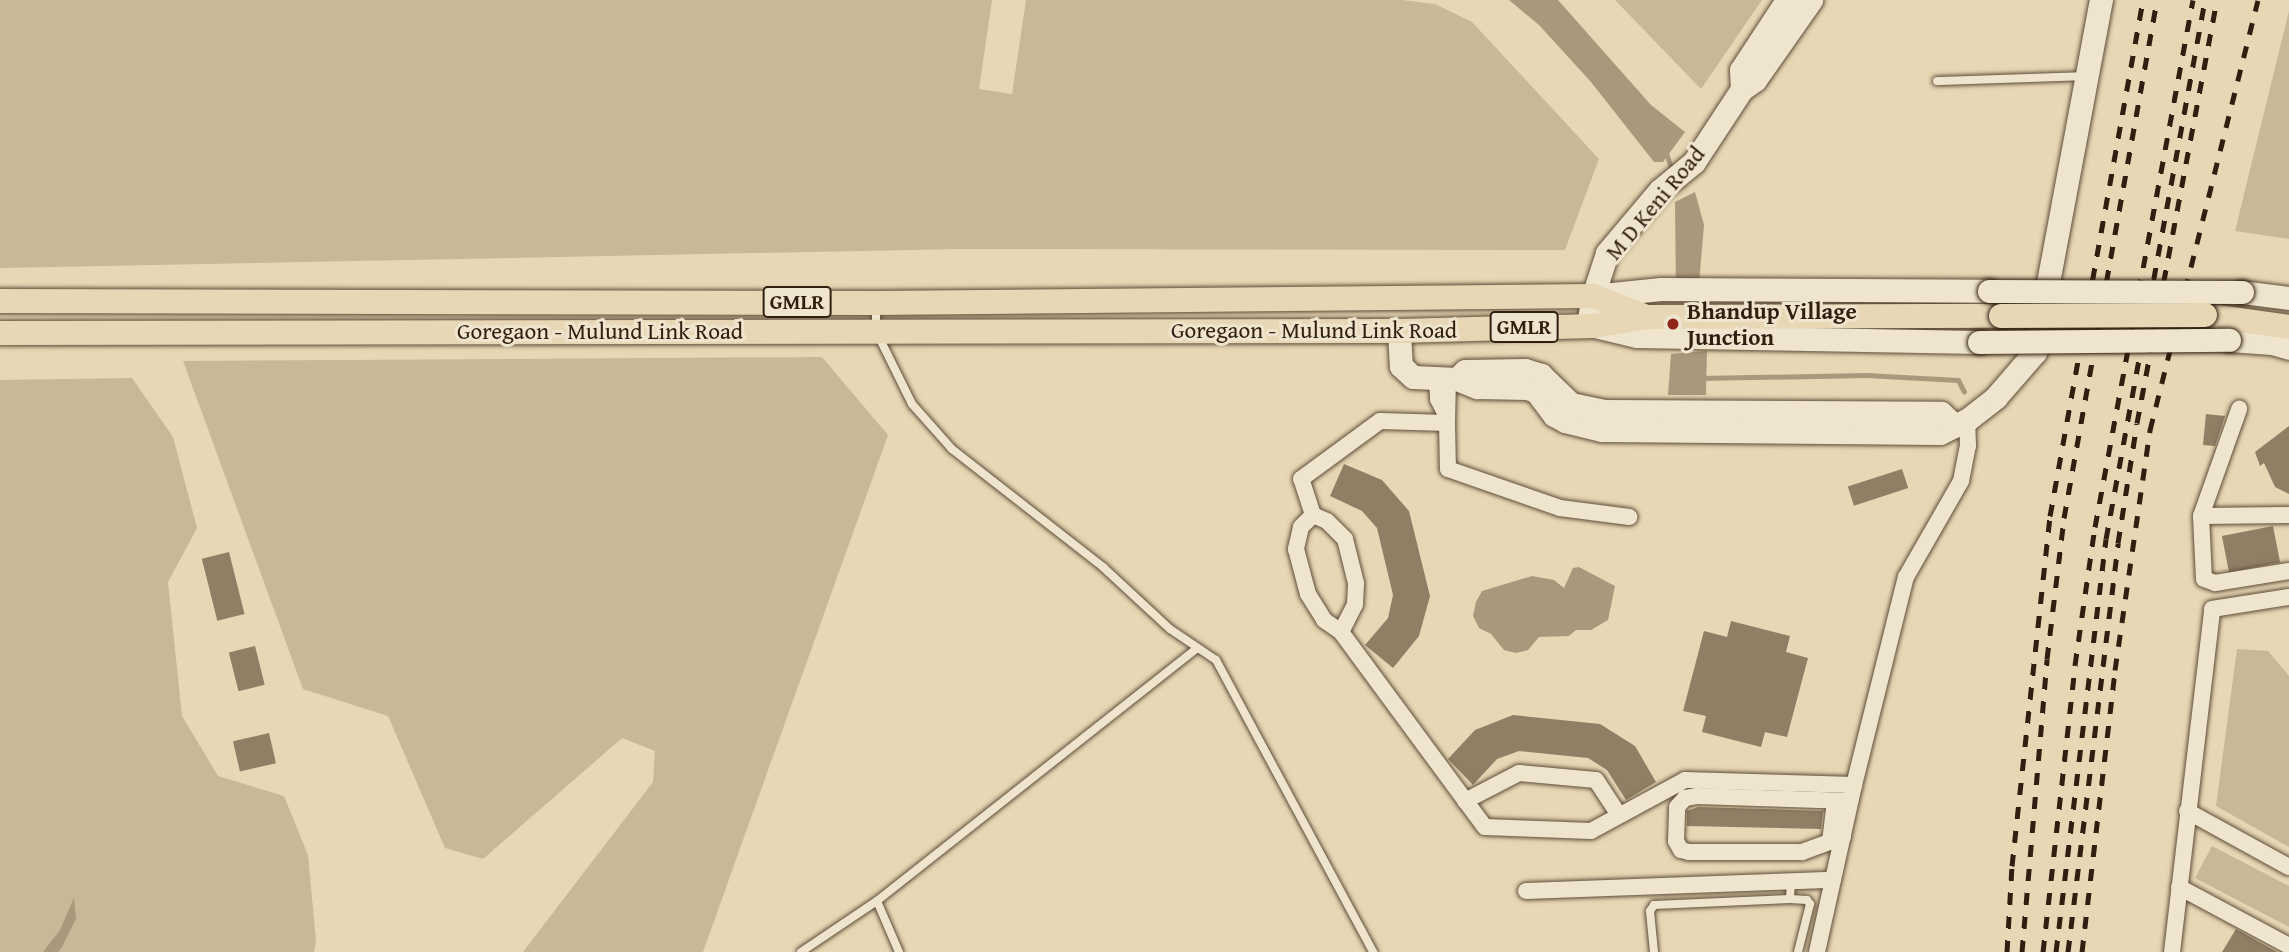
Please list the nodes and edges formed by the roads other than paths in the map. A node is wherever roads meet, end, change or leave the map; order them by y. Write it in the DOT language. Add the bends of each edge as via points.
graph roads {
  1 [pos="1787,0"];
  2 [pos="1811,0"];
  3 [pos="2101,0"];
  4 [pos="2087,76"];
  5 [pos="1937,81"];
  6 [pos="1742,89"];
  7 [pos="1593,296"];
  8 [pos="2289,298"];
  9 [pos="0,301"];
  10 [pos="876,303"];
  11 [pos="1660,324"];
  12 [pos="1591,326"];
  13 [pos="2289,327"];
  14 [pos="1712,328"];
  15 [pos="877,331"];
  16 [pos="1399,331"];
  17 [pos="0,333"];
  18 [pos="2289,348"];
  19 [pos="1447,379"];
  20 [pos="2239,409"];
  21 [pos="1447,419"];
  22 [pos="1960,422"];
  23 [pos="1312,515"];
  24 [pos="2289,515"];
  25 [pos="2201,516"];
  26 [pos="1629,517"];
  27 [pos="2289,571"];
  28 [pos="2289,597"];
  29 [pos="1341,632"];
  30 [pos="1198,648"];
  31 [pos="1846,796"];
  32 [pos="1465,801"];
  33 [pos="2187,811"];
  34 [pos="1619,815"];
  35 [pos="1836,839"];
  36 [pos="2289,867"];
  37 [pos="1833,880"];
  38 [pos="1791,882"];
  39 [pos="1677,886"];
  40 [pos="2179,887"];
  41 [pos="1526,891"];
  42 [pos="1790,899"];
  43 [pos="877,901"];
  44 [pos="1678,904"];
  45 [pos="2289,946"];
  46 [pos="801,952"];
  47 [pos="899,952"];
  48 [pos="1373,952"];
  49 [pos="1654,952"];
  50 [pos="1798,952"];
  51 [pos="1817,952"];
  52 [pos="2172,952"];
  1 -- 6 [label="street, M D Keni Road" via="1741,70"];
  2 -- 6 [label="street, M D Keni Road" via="1755,80"];
  3 -- 4 [label="street"];
  4 -- 5 [label="lane"];
  4 -- 22 [label="street" via="2035,352 1996,397"];
  6 -- 7 [label="street, M D Keni Road" via="1694,162 1660,190 1607,253"];
  7 -- 8 [label="street, bridge" via="1661,289 2242,292"];
  7 -- 10 [label="main road, Goregaon - Mulund Link Road / GMLR"];
  7 -- 11 [label="main road, Goregaon - Mulund Link Road / GMLR"];
  7 -- 12 [label="street, M D Keni Road"];
  9 -- 10 [label="main road, Goregaon - Mulund Link Road / GMLR"];
  10 -- 15 [label="lane"];
  11 -- 12 [label="main road, Goregaon - Mulund Link Road / GMLR"];
  11 -- 14 [label="main road"];
  12 -- 16 [label="main road, Goregaon - Mulund Link Road / GMLR"];
  13 -- 14 [label="main road, bridge" via="2205,315 2001,316"];
  14 -- 18 [label="street, bridge" via="1979,342 2230,340"];
  15 -- 16 [label="main road, Goregaon - Mulund Link Road / GMLR"];
  15 -- 17 [label="main road, Goregaon - Mulund Link Road / GMLR"];
  15 -- 30 [label="lane" via="912,404 952,449"];
  16 -- 19 [label="street" via="1401,366 1406,373"];
  19 -- 21 [label="street"];
  19 -- 22 [label="street" via="1465,385 1485,379 1527,388 1540,384 1554,415 1568,413 1602,421 1940,433"];
  20 -- 25 [label="street"];
  21 -- 23 [label="street" via="1380,421 1301,479"];
  21 -- 26 [label="street" via="1448,469 1560,508"];
  22 -- 31 [label="street" via="1968,446 1961,481 1906,577"];
  23 -- 29 [label="street" via="1301,527 1296,549 1300,573 1324,620"];
  23 -- 29 [label="street" via="1327,521 1345,539 1355,604"];
  24 -- 25 [label="street"];
  25 -- 27 [label="street" via="2204,579 2215,583"];
  28 -- 33 [label="street" via="2213,609"];
  29 -- 32 [label="street"];
  30 -- 43 [label="lane"];
  30 -- 48 [label="lane" via="1216,660"];
  31 -- 34 [label="street" via="1685,780"];
  31 -- 35 [label="street"];
  31 -- 35 [label="street" via="1697,796 1685,798 1677,807 1676,841 1681,850 1689,852 1802,852"];
  32 -- 34 [label="street" via="1485,828 1591,831"];
  32 -- 34 [label="street" via="1519,774 1596,780"];
  33 -- 36 [label="street"];
  33 -- 40 [label="street"];
  35 -- 37 [label="street"];
  37 -- 38 [label="street"];
  37 -- 51 [label="street"];
  38 -- 39 [label="street"];
  38 -- 42 [label="lane"];
  39 -- 41 [label="street"];
  39 -- 44 [label="lane"];
  40 -- 45 [label="street"];
  40 -- 52 [label="street"];
  42 -- 44 [label="lane"];
  42 -- 50 [label="lane" via="1810,904"];
  43 -- 46 [label="lane"];
  43 -- 47 [label="lane"];
  44 -- 49 [label="lane" via="1654,905 1650,911"];
}
